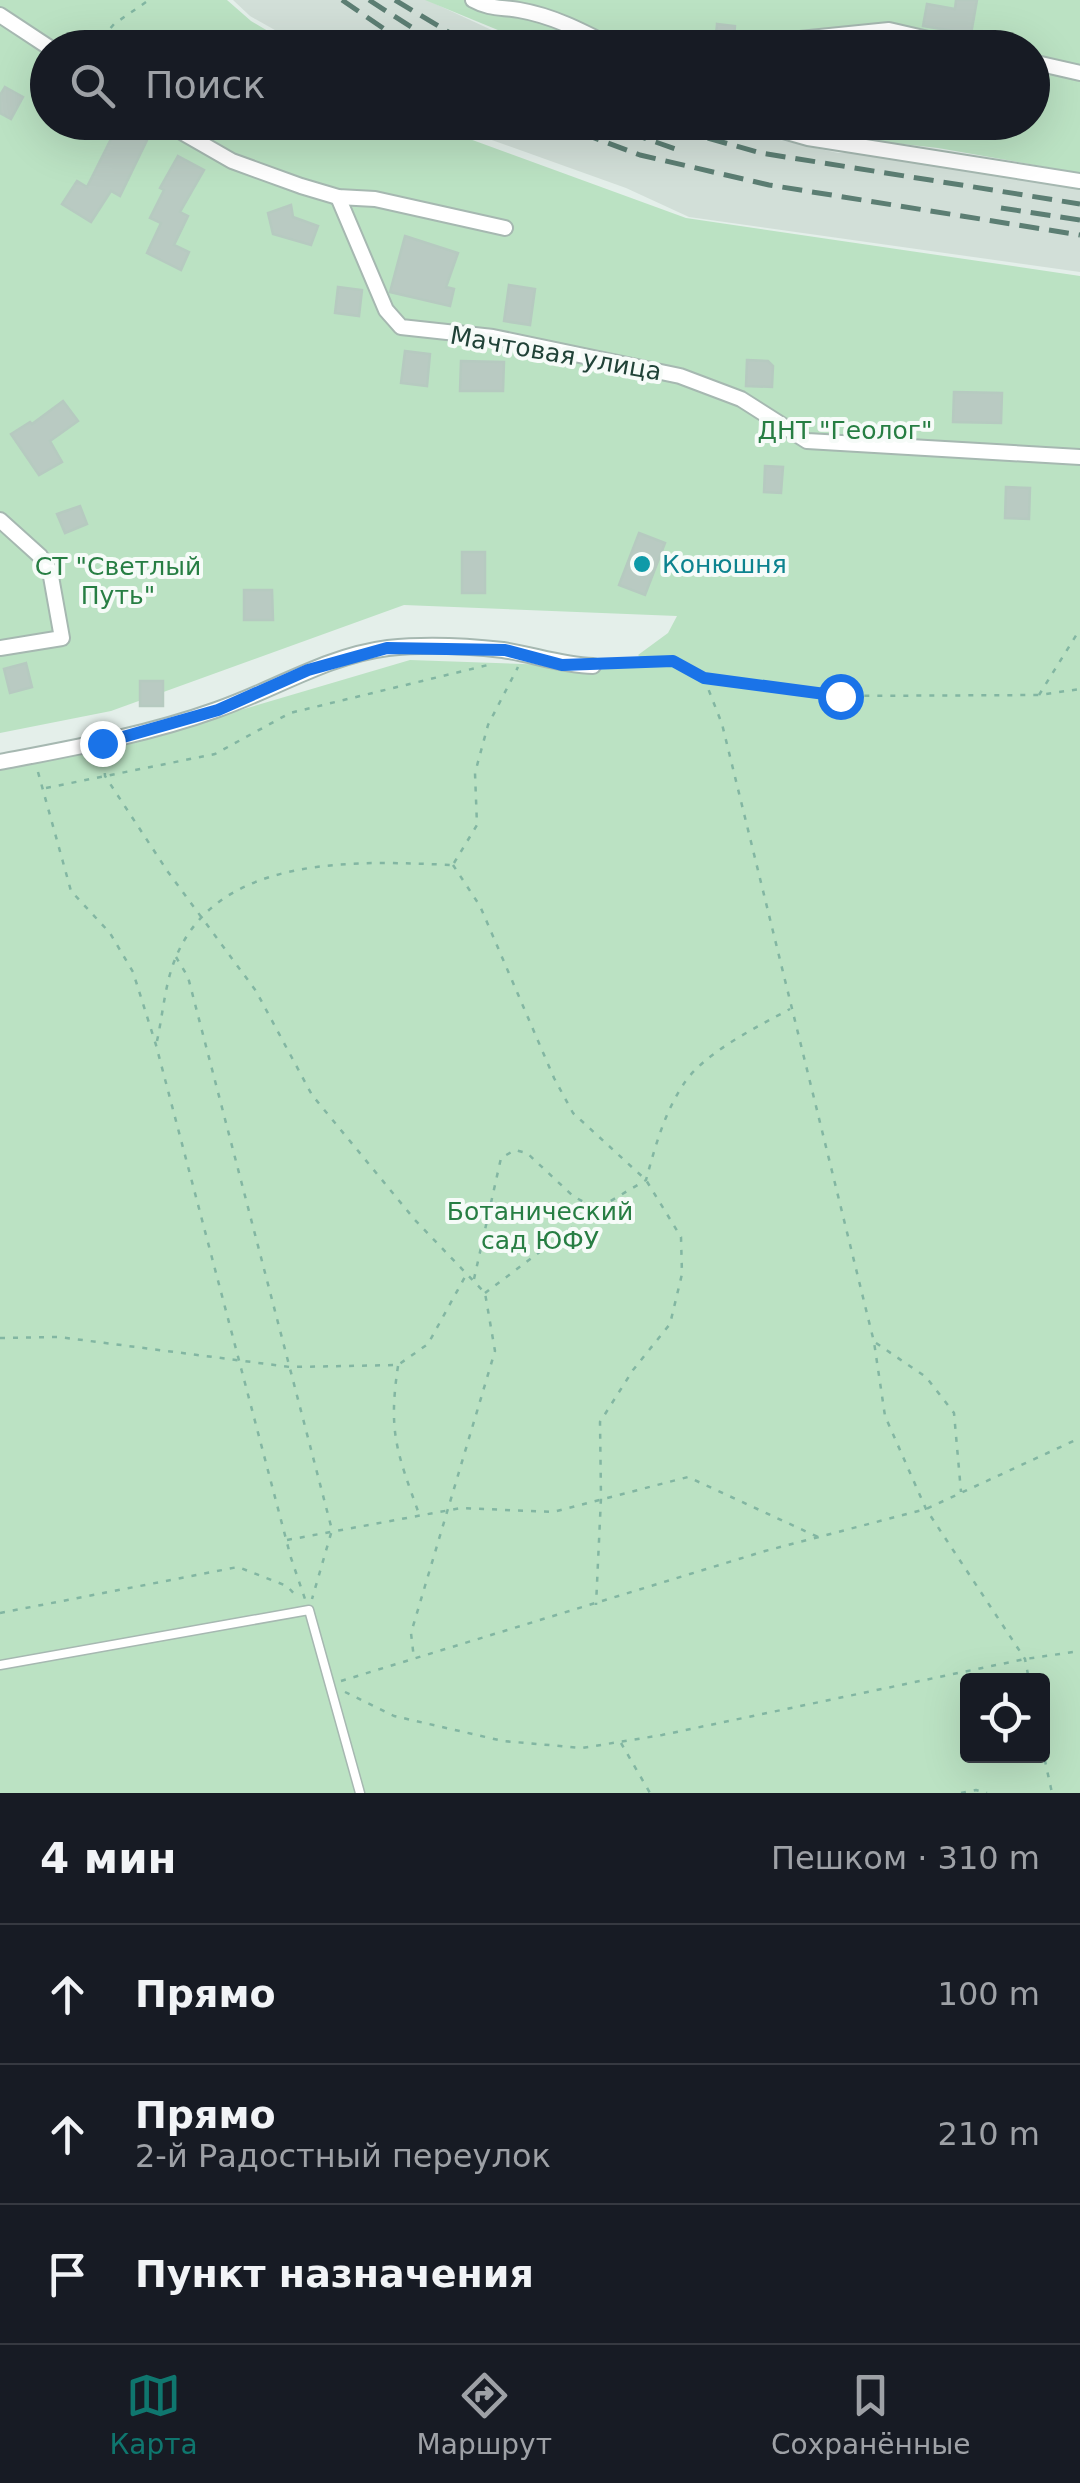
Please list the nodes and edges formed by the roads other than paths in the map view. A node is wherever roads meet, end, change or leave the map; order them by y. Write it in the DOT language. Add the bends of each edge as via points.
graph roads {
  1 [pos="474,0"];
  2 [pos="0,15"];
  3 [pos="580,30"];
  4 [pos="30,35"];
  5 [pos="1050,66"];
  6 [pos="1080,73"];
  7 [pos="195,140"];
  8 [pos="821,140"];
  9 [pos="1080,181"];
  10 [pos="338,197"];
  11 [pos="505,228"];
  12 [pos="1080,458"];
  13 [pos="0,520"];
  14 [pos="0,648"];
  15 [pos="594,666"];
  16 [pos="0,762"];
  17 [pos="0,1665"];
  18 [pos="360,1793"];
  1 -- 3 [label="street"];
  2 -- 4 [label="street"];
  5 -- 6 [label="street"];
  7 -- 10 [label="street" via="232,161"];
  8 -- 9 [label="street"];
  10 -- 11 [label="street"];
  10 -- 12 [label="street, Мачтовая улица" via="386,310 401,326 494,337 680,376 741,400 807,440"];
  13 -- 14 [label="street" via="50,572 62,638"];
  15 -- 16 [label="street" via="505,650 387,648 308,670 218,710 102,743"];
  17 -- 18 [label="lane" via="309,1610"];
}
